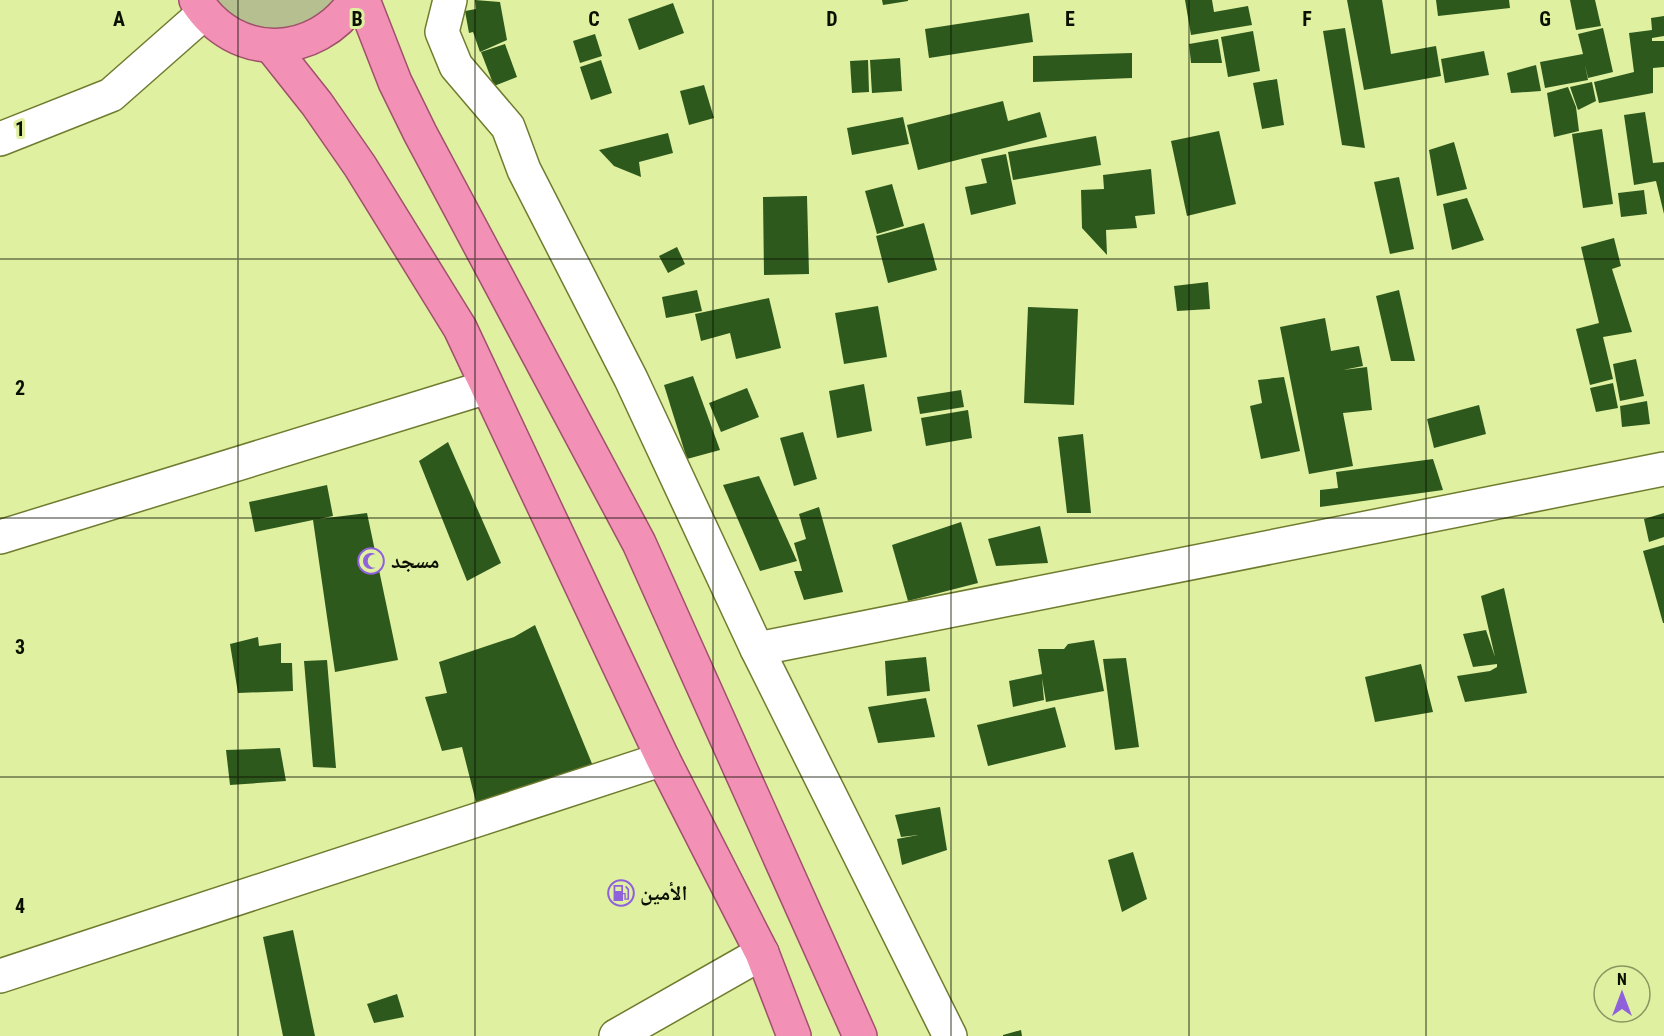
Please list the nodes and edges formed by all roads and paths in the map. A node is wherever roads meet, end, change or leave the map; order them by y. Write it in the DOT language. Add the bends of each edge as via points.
graph roads {
  1 [pos="356,0"];
  2 [pos="363,0"];
  3 [pos="450,0"];
  4 [pos="200,7"];
  5 [pos="271,46"];
  6 [pos="0,139"];
  7 [pos="487,387"];
  8 [pos="1664,469"];
  9 [pos="0,537"];
  10 [pos="757,649"];
  11 [pos="663,759"];
  12 [pos="762,954"];
  13 [pos="0,976"];
  14 [pos="616,1036"];
  15 [pos="794,1036"];
  16 [pos="860,1036"];
  17 [pos="950,1036"];
  1 -- 5 [label="highway" via="345,16 324,33 299,43"];
  2 -- 16 [label="highway" via="420,133 639,543"];
  3 -- 10 [label="street" via="442,32 456,66 508,127 525,170 631,379"];
  4 -- 5 [label="highway" via="238,38"];
  4 -- 6 [label="street" via="111,95"];
  5 -- 7 [label="highway" via="360,166 460,328"];
  7 -- 9 [label="street"];
  7 -- 11 [label="highway"];
  8 -- 10 [label="street"];
  10 -- 17 [label="street"];
  11 -- 12 [label="highway"];
  11 -- 13 [label="street"];
  12 -- 14 [label="street"];
  12 -- 15 [label="highway"];
}
